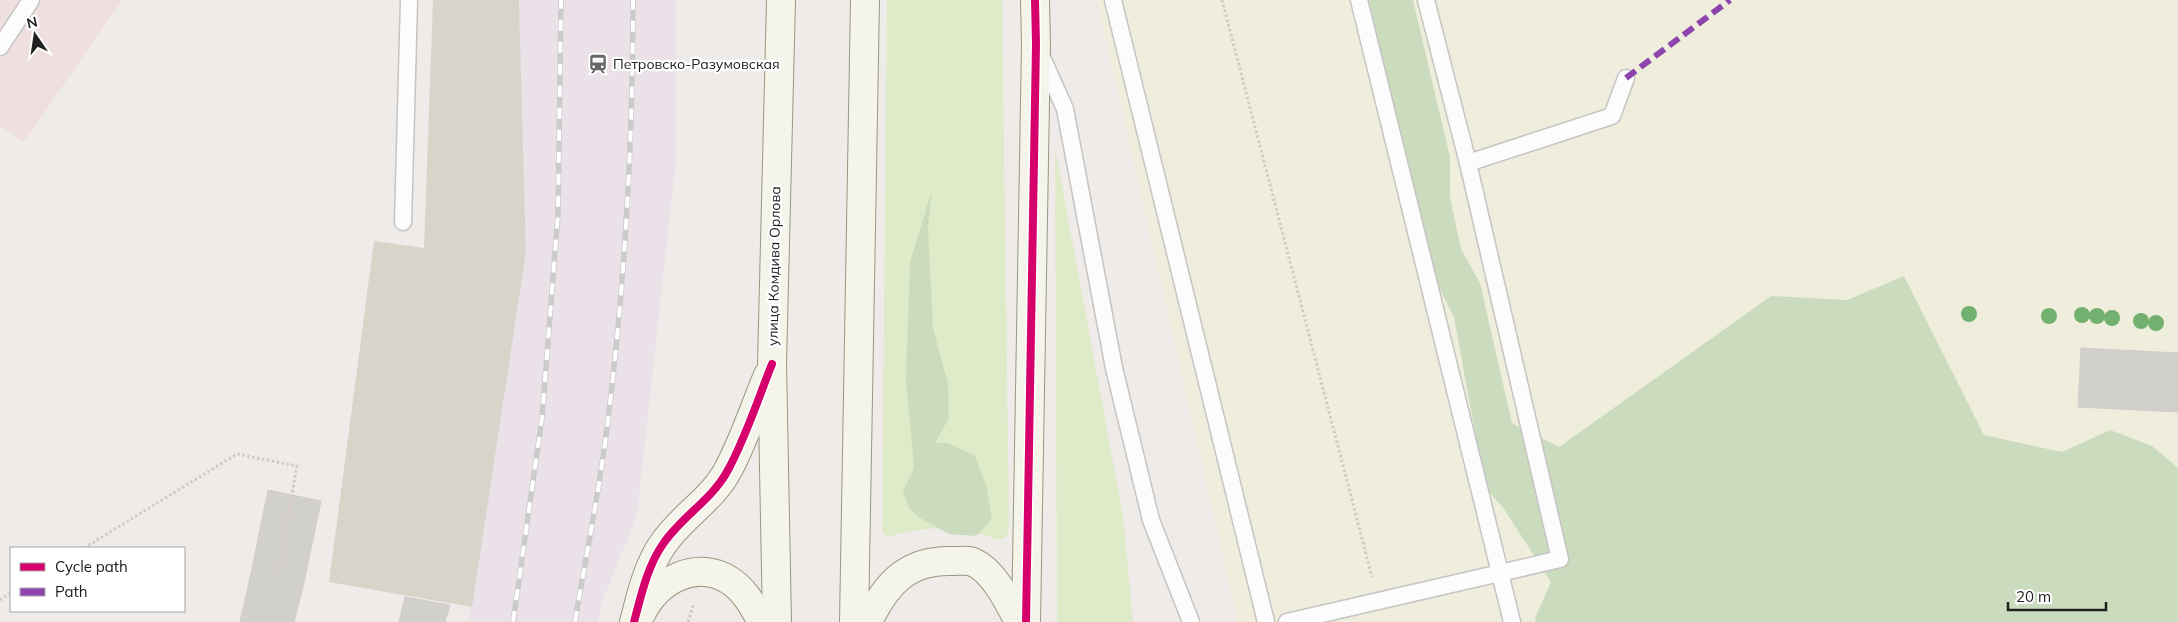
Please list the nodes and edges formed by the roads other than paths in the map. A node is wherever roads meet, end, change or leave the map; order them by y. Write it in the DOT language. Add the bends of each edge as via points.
graph roads {
  1 [pos="31,0"];
  2 [pos="409,0"];
  3 [pos="781,0"];
  4 [pos="865,0"];
  5 [pos="1035,0"];
  6 [pos="1113,0"];
  7 [pos="1359,0"];
  8 [pos="1426,0"];
  9 [pos="1036,44"];
  10 [pos="0,46"];
  11 [pos="1626,78"];
  12 [pos="1468,163"];
  13 [pos="403,222"];
  14 [pos="772,364"];
  15 [pos="1500,573"];
  16 [pos="635,622"];
  17 [pos="762,622"];
  18 [pos="777,622"];
  19 [pos="854,622"];
  20 [pos="868,622"];
  21 [pos="1019,622"];
  22 [pos="1026,622"];
  23 [pos="1191,622"];
  24 [pos="1266,622"];
  25 [pos="1287,622"];
  26 [pos="1512,622"];
  1 -- 10 [label="lane"];
  2 -- 13 [label="lane"];
  3 -- 14 [label="street, улица Комдива Орлова"];
  4 -- 19 [label="street"];
  5 -- 9 [label="street"];
  6 -- 24 [label="lane"];
  7 -- 15 [label="lane"];
  8 -- 12 [label="lane"];
  9 -- 22 [label="street"];
  9 -- 23 [label="lane" via="1065,109 1114,368 1151,520"];
  11 -- 12 [label="lane" via="1612,116"];
  12 -- 15 [label="lane" via="1560,559"];
  14 -- 16 [label="street" via="728,470 709,499 662,544 646,578"];
  14 -- 18 [label="street, улица Комдива Орлова"];
  15 -- 25 [label="lane"];
  15 -- 26 [label="lane"];
  16 -- 17 [label="street" via="654,591 674,576 702,571 728,579 750,599"];
  20 -- 21 [label="street" via="878,602 899,575 937,560 973,561 992,577"];
}
